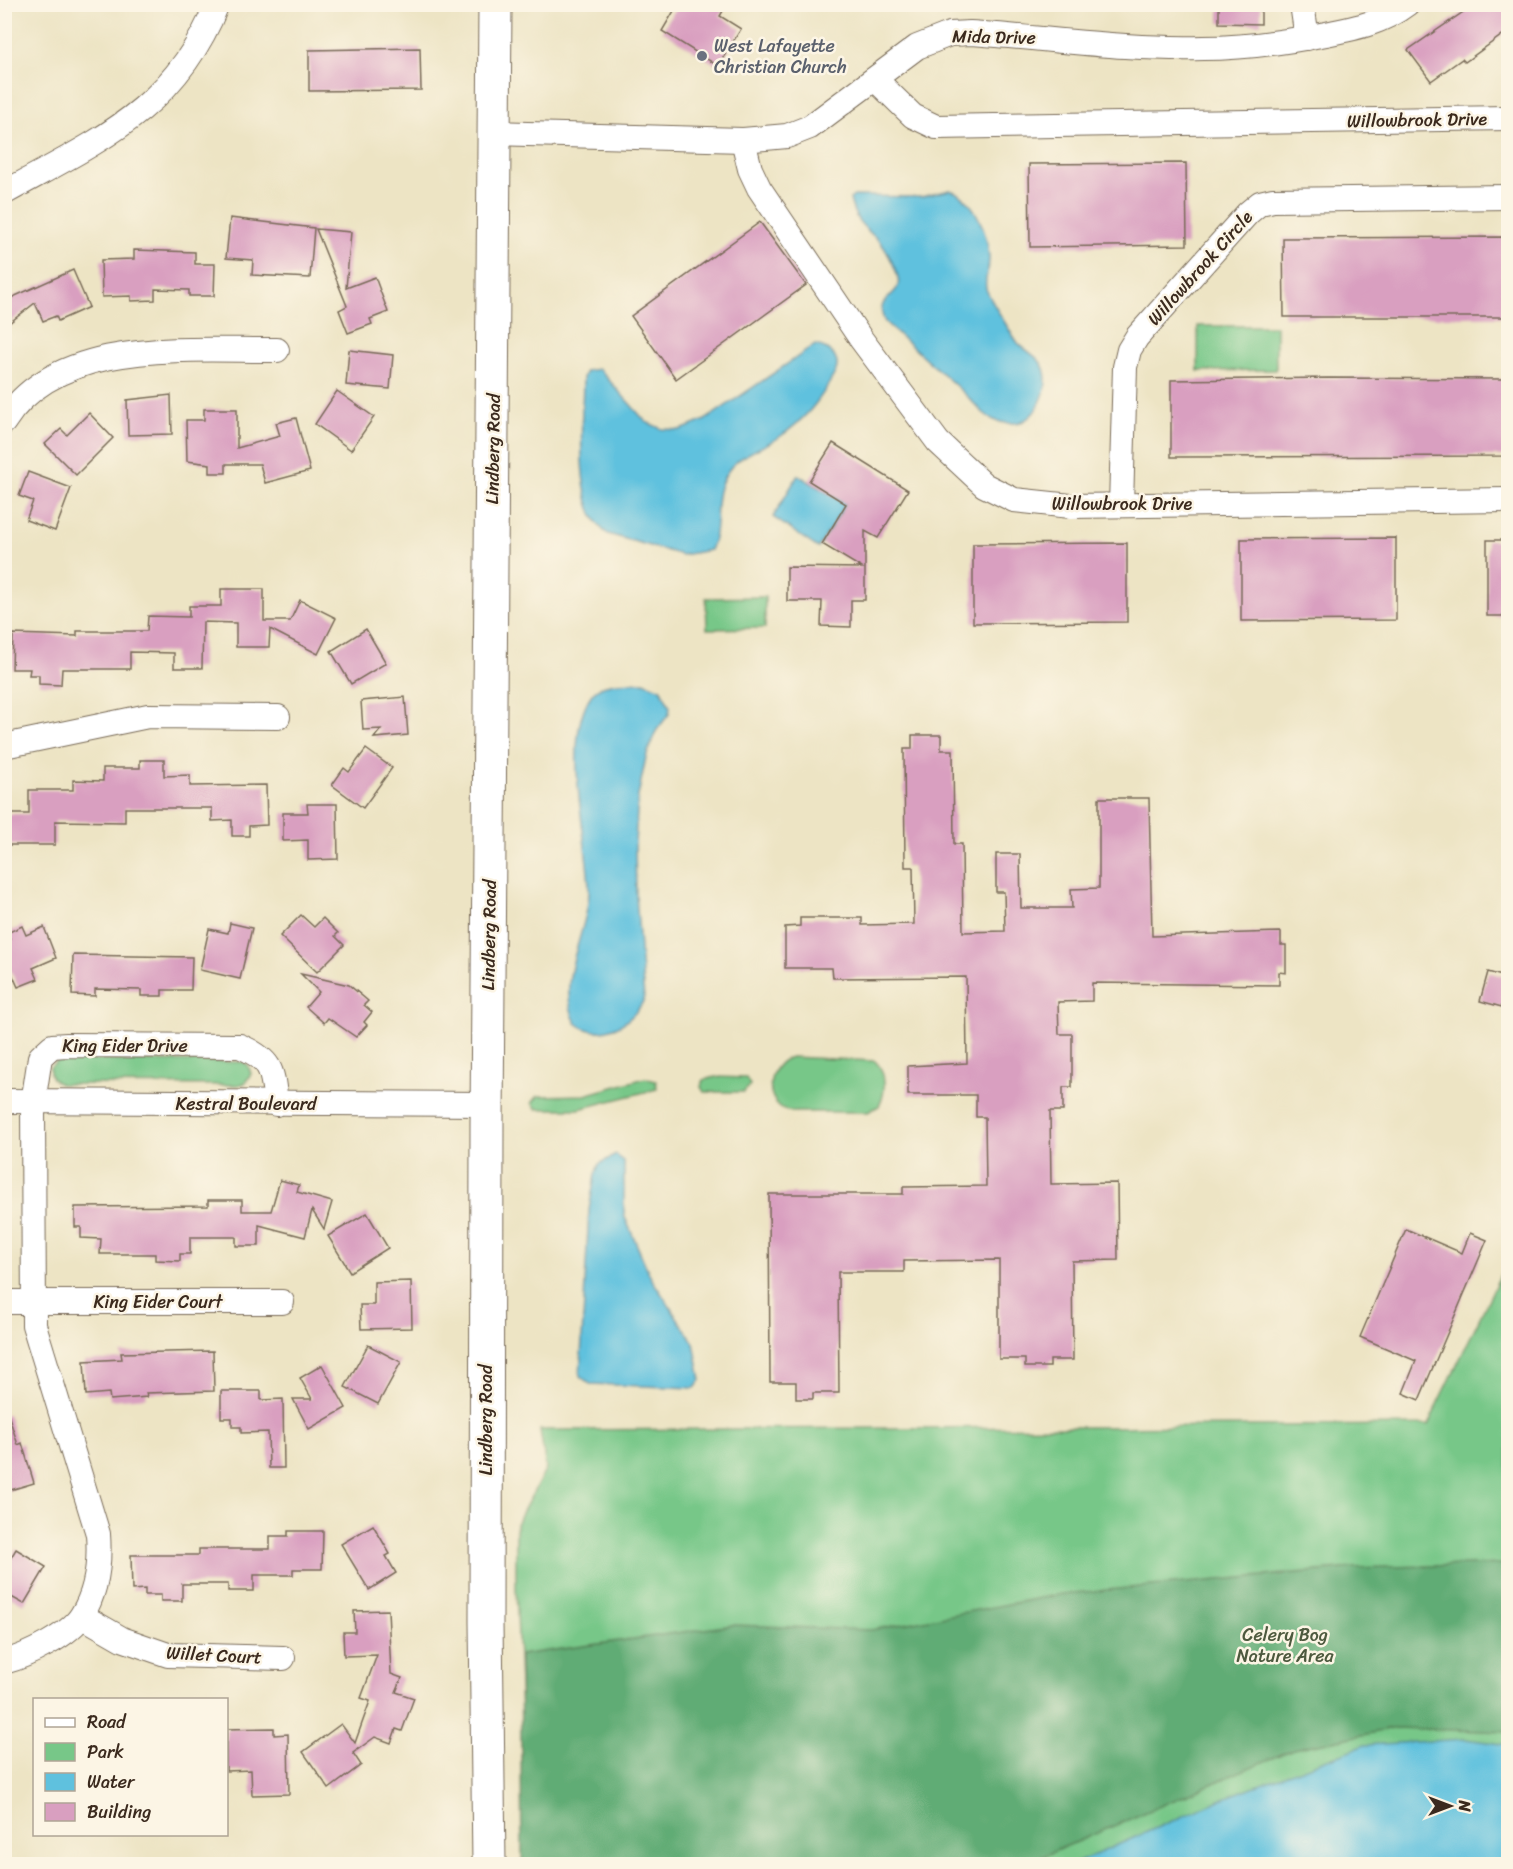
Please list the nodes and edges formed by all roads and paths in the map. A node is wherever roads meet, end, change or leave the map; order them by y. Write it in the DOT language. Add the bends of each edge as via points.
graph roads {
  1 [pos="217,4"];
  2 [pos="495,4"];
  3 [pos="1302,4"];
  4 [pos="1407,4"];
  5 [pos="1307,38"];
  6 [pos="875,79"];
  7 [pos="1509,118"];
  8 [pos="496,133"];
  9 [pos="743,140"];
  10 [pos="4,193"];
  11 [pos="1509,197"];
  12 [pos="277,350"];
  13 [pos="4,422"];
  14 [pos="1509,500"];
  15 [pos="1121,505"];
  16 [pos="278,717"];
  17 [pos="4,746"];
  18 [pos="4,1101"];
  19 [pos="33,1103"];
  20 [pos="276,1104"];
  21 [pos="487,1104"];
  22 [pos="34,1301"];
  23 [pos="4,1302"];
  24 [pos="282,1302"];
  25 [pos="82,1616"];
  26 [pos="283,1658"];
  27 [pos="4,1662"];
  28 [pos="489,1852"];
  1 -- 10 [label="street" via="208,27 179,74 150,104 124,126"];
  2 -- 8 [label="main road, Lindberg Road"];
  3 -- 5 [label="street"];
  4 -- 5 [label="street, Mida Drive" via="1367,26"];
  5 -- 6 [label="street, Mida Drive" via="1202,48 950,34 917,47"];
  6 -- 7 [label="street, Willowbrook Drive" via="913,116 936,127"];
  6 -- 9 [label="street, Mida Drive" via="810,127 787,136"];
  8 -- 9 [label="street, Mida Drive"];
  8 -- 21 [label="main road, Lindberg Road"];
  9 -- 15 [label="street, Willowbrook Drive" via="759,188 861,339 938,442 984,485 1014,500 1071,506"];
  11 -- 15 [label="street, Willowbrook Circle" via="1260,203 1129,350 1125,367"];
  12 -- 13 [label="street" via="140,351 82,363 50,379"];
  14 -- 15 [label="street, Willowbrook Drive"];
  16 -- 17 [label="street" via="148,716"];
  18 -- 19 [label="street, Kestral Boulevard"];
  19 -- 20 [label="street, Kestral Boulevard"];
  19 -- 20 [label="street, King Eider Drive" via="40,1057 52,1046 67,1045 240,1046 260,1055 272,1070"];
  19 -- 22 [label="street, King Eider Drive"];
  20 -- 21 [label="street, Kestral Boulevard"];
  21 -- 28 [label="main road, Lindberg Road"];
  22 -- 23 [label="street"];
  22 -- 24 [label="street, King Eider Court"];
  22 -- 25 [label="street, King Eider Drive" via="34,1325 98,1534 100,1561"];
  25 -- 26 [label="street, Willet Court" via="122,1639 168,1655"];
  25 -- 27 [label="street" via="29,1655"];
}
